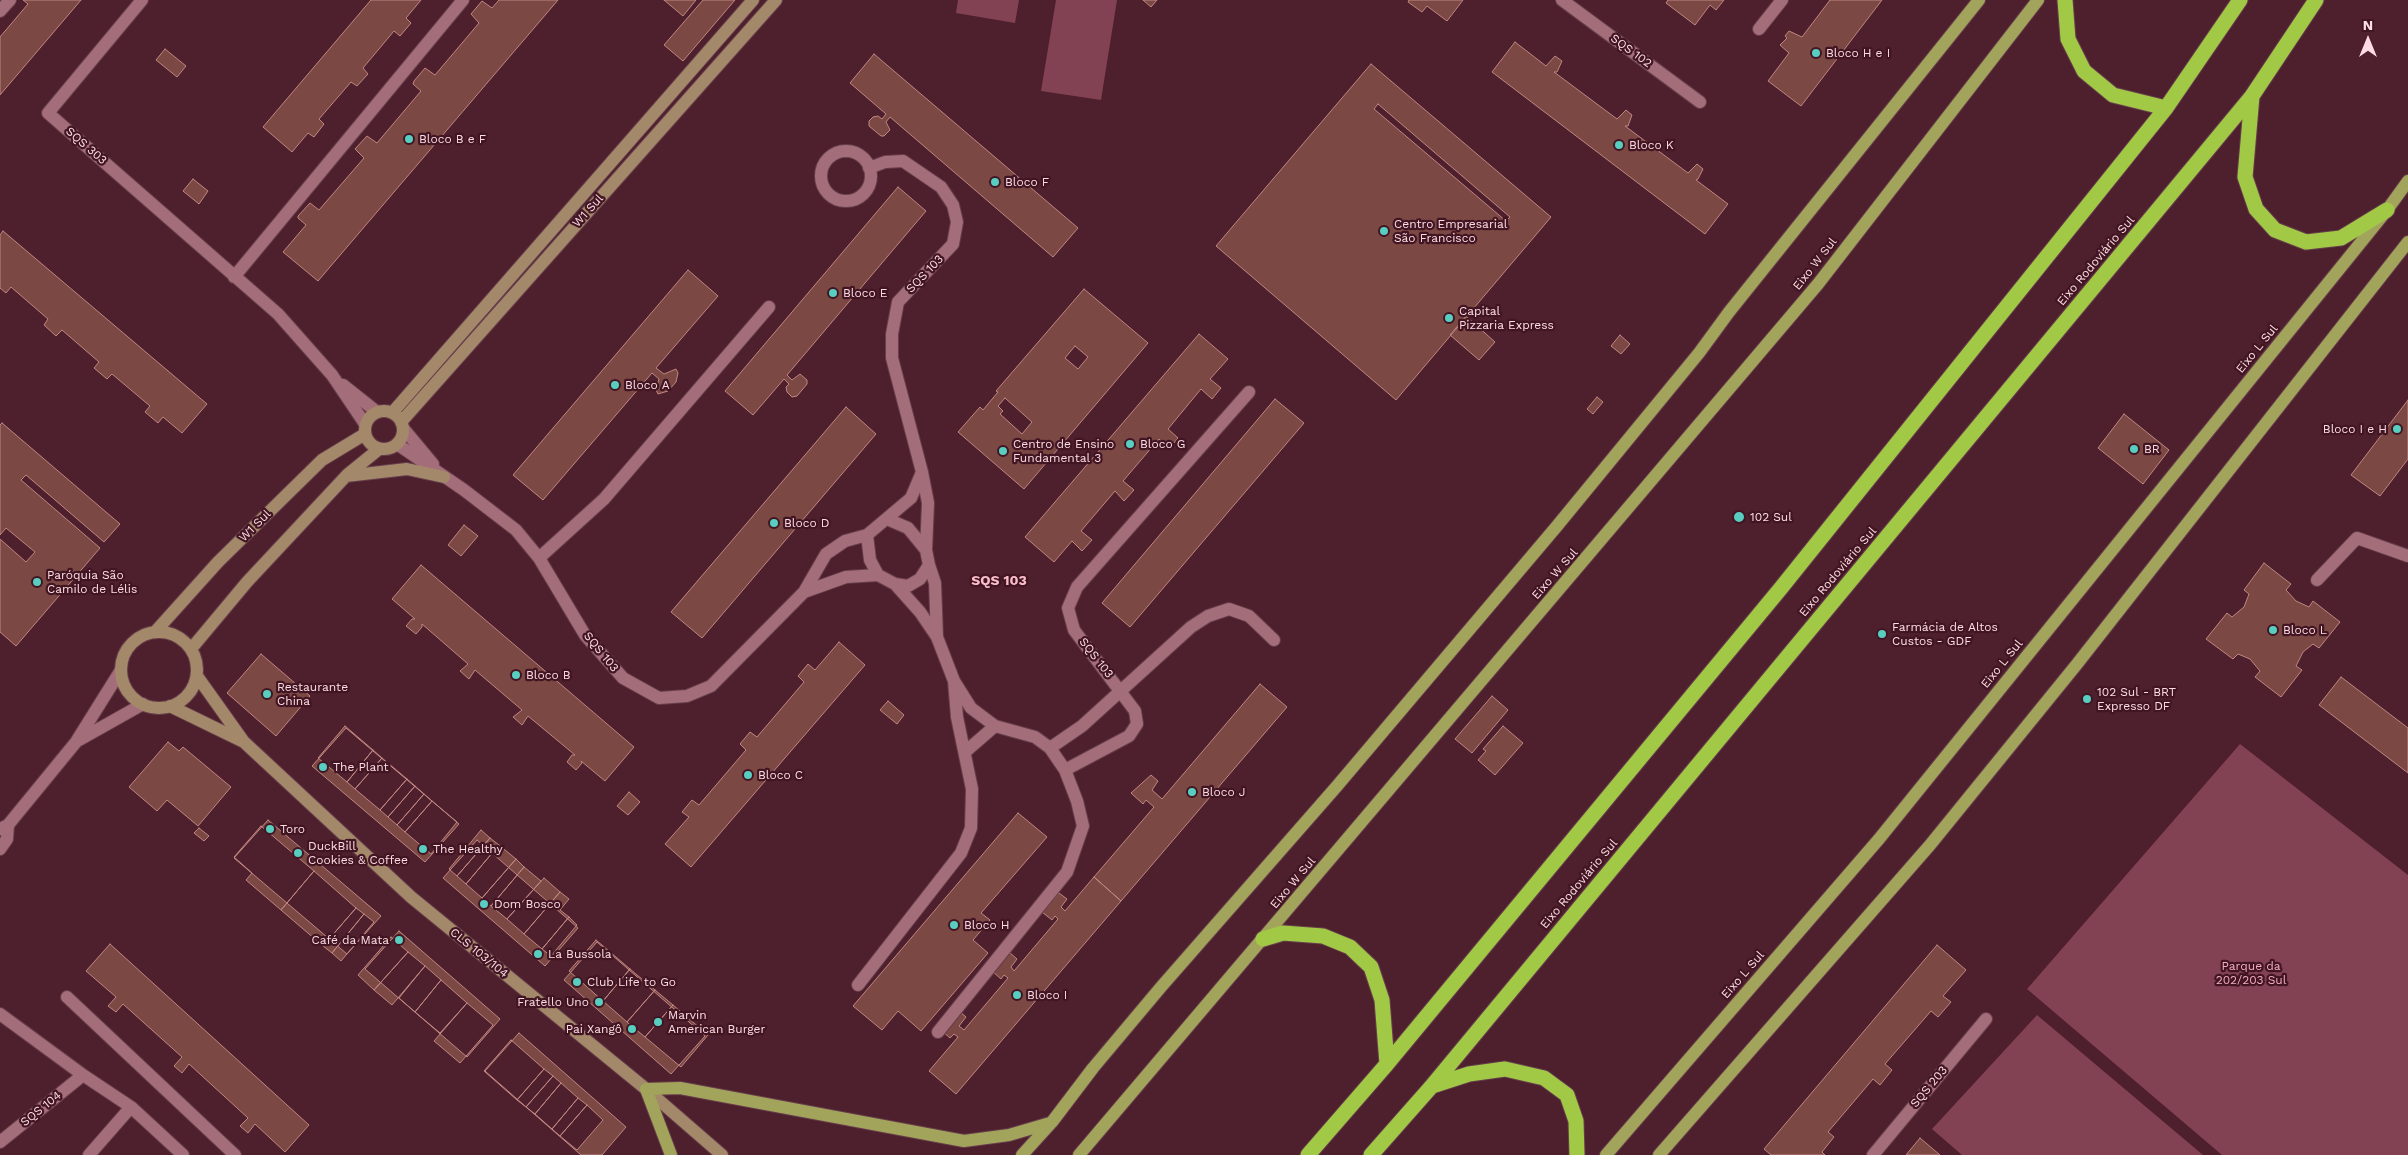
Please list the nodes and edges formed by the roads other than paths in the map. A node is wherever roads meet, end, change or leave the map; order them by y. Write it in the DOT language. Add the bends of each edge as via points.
graph roads {
  1 [pos="10,0"];
  2 [pos="142,0"];
  3 [pos="463,0"];
  4 [pos="754,0"];
  5 [pos="776,0"];
  6 [pos="1562,0"];
  7 [pos="1782,0"];
  8 [pos="1979,0"];
  9 [pos="2038,0"];
  10 [pos="2065,0"];
  11 [pos="2240,0"];
  12 [pos="2316,0"];
  13 [pos="0,11"];
  14 [pos="1759,29"];
  15 [pos="2252,96"];
  16 [pos="1700,102"];
  17 [pos="2166,108"];
  18 [pos="869,168"];
  19 [pos="2408,181"];
  20 [pos="2387,210"];
  21 [pos="2408,242"];
  22 [pos="234,277"];
  23 [pos="769,307"];
  24 [pos="332,376"];
  25 [pos="1249,392"];
  26 [pos="377,412"];
  27 [pos="398,421"];
  28 [pos="365,429"];
  29 [pos="396,444"];
  30 [pos="379,448"];
  31 [pos="922,472"];
  32 [pos="346,476"];
  33 [pos="444,477"];
  34 [pos="887,519"];
  35 [pos="867,535"];
  36 [pos="926,550"];
  37 [pos="2408,556"];
  38 [pos="539,558"];
  39 [pos="929,565"];
  40 [pos="878,575"];
  41 [pos="2317,580"];
  42 [pos="894,584"];
  43 [pos="804,592"];
  44 [pos="155,632"];
  45 [pos="937,637"];
  46 [pos="1274,640"];
  47 [pos="191,649"];
  48 [pos="121,670"];
  49 [pos="197,676"];
  50 [pos="954,681"];
  51 [pos="1121,691"];
  52 [pos="143,704"];
  53 [pos="170,706"];
  54 [pos="994,726"];
  55 [pos="76,742"];
  56 [pos="244,742"];
  57 [pos="1050,748"];
  58 [pos="965,752"];
  59 [pos="1065,770"];
  60 [pos="4,827"];
  61 [pos="0,850"];
  62 [pos="1263,939"];
  63 [pos="858,985"];
  64 [pos="67,997"];
  65 [pos="0,1014"];
  66 [pos="1986,1020"];
  67 [pos="938,1032"];
  68 [pos="1387,1064"];
  69 [pos="82,1075"];
  70 [pos="1431,1087"];
  71 [pos="646,1089"];
  72 [pos="131,1107"];
  73 [pos="1052,1122"];
  74 [pos="0,1142"];
  75 [pos="89,1155"];
  76 [pos="183,1155"];
  77 [pos="235,1155"];
  78 [pos="671,1155"];
  79 [pos="722,1155"];
  80 [pos="1022,1155"];
  81 [pos="1079,1155"];
  82 [pos="1308,1155"];
  83 [pos="1371,1155"];
  84 [pos="1577,1155"];
  85 [pos="1606,1155"];
  86 [pos="1659,1155"];
  87 [pos="1873,1155"];
  1 -- 13 [label="street"];
  2 -- 22 [label="street, SQS 303" via="48,113"];
  3 -- 22 [label="street"];
  4 -- 27 [label="street, W1 Sul"];
  5 -- 27 [label="street, W1 Sul"];
  6 -- 16 [label="street, SQS 102"];
  7 -- 14 [label="street"];
  8 -- 73 [label="main road" via="1699,353 1557,526 1337,786 1160,987"];
  9 -- 62 [label="main road, Eixo W Sul" via="1818,284"];
  10 -- 17 [label="highway" via="2068,39 2084,71 2113,95"];
  11 -- 17 [label="highway"];
  12 -- 15 [label="highway, Eixo Rodoviário Sul"];
  15 -- 20 [label="highway" via="2245,177 2256,209 2274,230 2306,242 2341,238"];
  15 -- 70 [label="highway, Eixo Rodoviário Sul"];
  17 -- 68 [label="highway" via="1781,588"];
  18 -- 31 [label="street, SQS 103" via="885,162 903,161 941,187 953,205 957,222 953,244 898,302 892,334 892,358"];
  19 -- 20 [label="main road, Eixo L Sul"];
  20 -- 85 [label="main road, Eixo L Sul" via="1879,838"];
  21 -- 86 [label="main road" via="2077,664 1930,845"];
  22 -- 24 [label="street, SQS 303" via="278,314"];
  23 -- 38 [label="street" via="604,500"];
  24 -- 26 [label="street, SQS 303"];
  24 -- 28 [label="street, SQS 303"];
  25 -- 51 [label="street, SQS 103" via="1077,587 1068,608 1074,630"];
  26 -- 27 [label="street"];
  26 -- 28 [label="street" via="370,417"];
  27 -- 29 [label="street" via="401,437"];
  27 -- 33 [label="street, SQS 103"];
  28 -- 30 [label="street" via="370,444"];
  28 -- 44 [label="street, W1 Sul" via="322,460 218,562"];
  29 -- 30 [label="street"];
  29 -- 33 [label="street, SQS 103"];
  30 -- 32 [label="street"];
  31 -- 34 [label="street, SQS 103" via="911,498"];
  31 -- 36 [label="street, SQS 103" via="928,503"];
  32 -- 33 [label="street" via="407,469"];
  32 -- 47 [label="street" via="247,582"];
  33 -- 38 [label="street, SQS 103" via="516,530"];
  34 -- 35 [label="street, SQS 103"];
  34 -- 36 [label="street, SQS 103" via="908,528"];
  35 -- 40 [label="street" via="870,560"];
  35 -- 43 [label="street, SQS 103" via="845,541 826,554"];
  36 -- 39 [label="street, SQS 103"];
  37 -- 41 [label="street" via="2357,538"];
  38 -- 43 [label="street, SQS 103" via="585,635 623,678 659,698 687,696 711,686"];
  39 -- 42 [label="street" via="920,579 908,586"];
  39 -- 45 [label="street, SQS 103" via="935,583"];
  40 -- 42 [label="street, SQS 103"];
  40 -- 43 [label="street, SQS 103" via="846,577"];
  42 -- 45 [label="street, SQS 103" via="920,612"];
  44 -- 47 [label="street" via="169,633 182,639"];
  44 -- 48 [label="street" via="130,644 123,656"];
  45 -- 50 [label="street, SQS 103"];
  46 -- 51 [label="street, SQS 103" via="1249,616 1229,609 1208,616 1192,627"];
  47 -- 49 [label="street" via="197,662"];
  48 -- 52 [label="street" via="124,684"];
  48 -- 55 [label="street"];
  49 -- 53 [label="street" via="183,699"];
  49 -- 56 [label="street, CLS 103/104"];
  50 -- 54 [label="street, SQS 103" via="971,708"];
  50 -- 58 [label="street, SQS 103"];
  51 -- 57 [label="street, SQS 103" via="1082,726"];
  51 -- 59 [label="street, SQS 103" via="1135,711 1137,724 1129,736"];
  52 -- 53 [label="street" via="156,708"];
  52 -- 55 [label="street"];
  53 -- 56 [label="street, CLS 103/104"];
  54 -- 57 [label="street, SQS 103" via="1035,737"];
  54 -- 58 [label="street"];
  55 -- 60 [label="street"];
  56 -- 71 [label="street, CLS 103/104" via="411,897"];
  57 -- 59 [label="street, SQS 103"];
  58 -- 63 [label="street, SQS 103" via="972,789 971,828 960,853"];
  59 -- 67 [label="street, SQS 103" via="1083,826 1067,872"];
  60 -- 61 [label="street" via="7,838"];
  62 -- 68 [label="highway" via="1283,933 1324,936 1350,947 1371,967 1382,1000"];
  62 -- 81 [label="main road, Eixo W Sul"];
  64 -- 77 [label="street"];
  65 -- 69 [label="street"];
  66 -- 87 [label="street, SQS 203"];
  68 -- 82 [label="highway"];
  69 -- 72 [label="street"];
  69 -- 74 [label="street, SQS 104"];
  70 -- 83 [label="highway, Eixo Rodoviário Sul"];
  70 -- 84 [label="highway" via="1469,1074 1506,1069 1544,1078 1567,1095 1576,1121"];
  71 -- 73 [label="main road" via="680,1088 964,1141 1009,1135"];
  71 -- 78 [label="main road"];
  71 -- 79 [label="street, CLS 103/104"];
  72 -- 75 [label="street"];
  72 -- 76 [label="street"];
  73 -- 80 [label="main road"];
}
